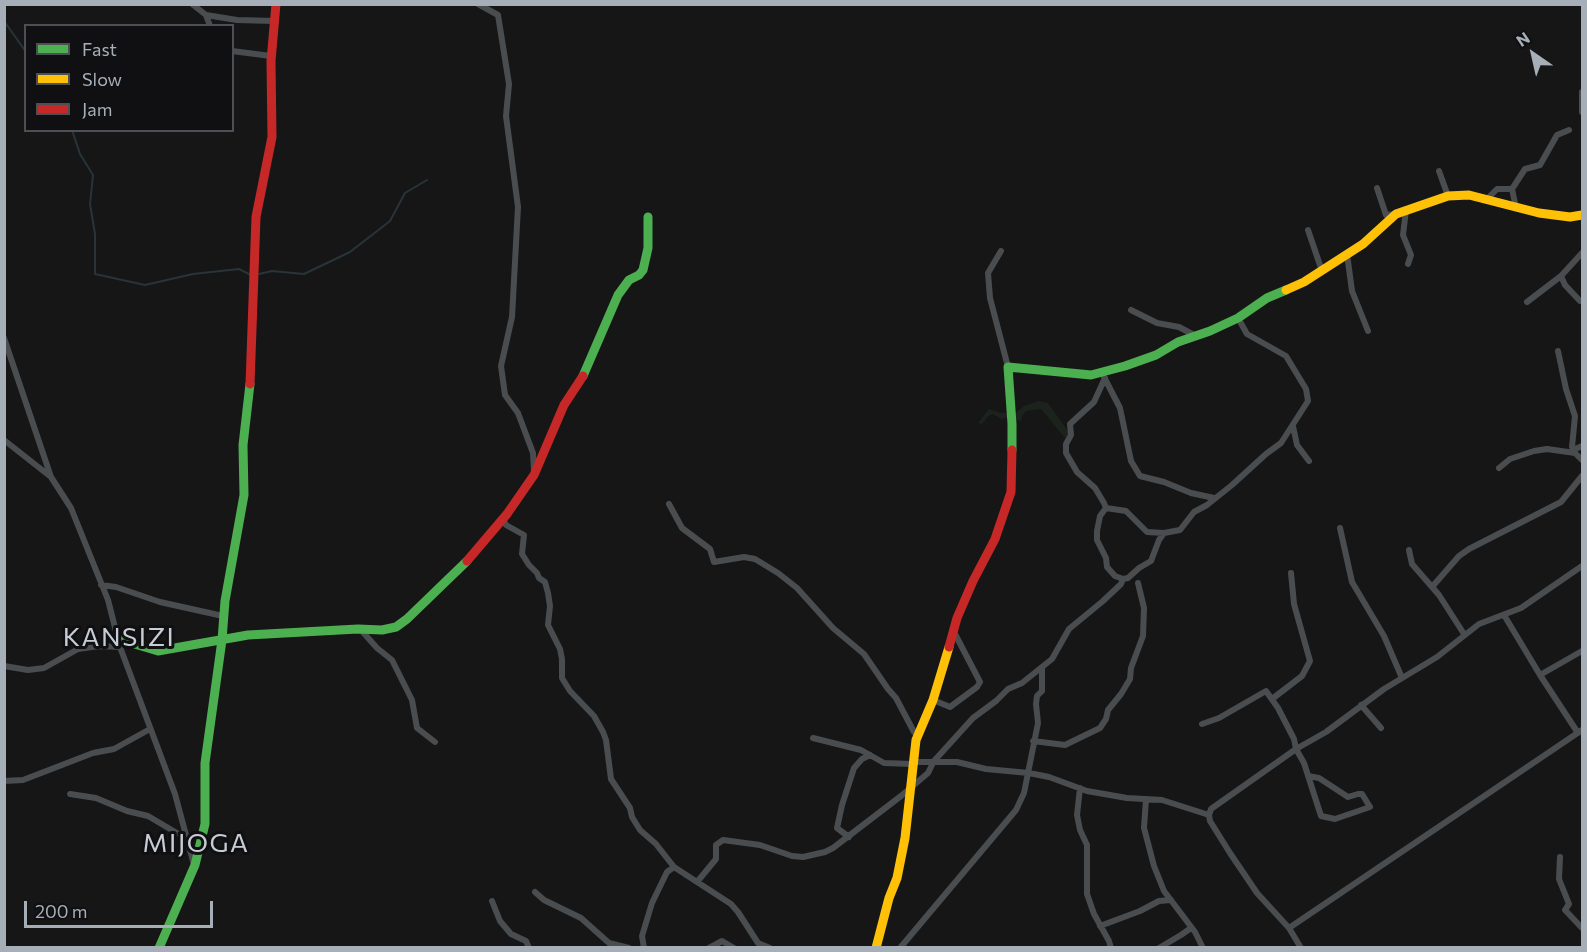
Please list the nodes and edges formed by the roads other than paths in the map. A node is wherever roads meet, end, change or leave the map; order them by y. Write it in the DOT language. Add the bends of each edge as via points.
graph roads {
  1 [pos="192,4"];
  2 [pos="276,4"];
  3 [pos="478,4"];
  4 [pos="206,15"];
  5 [pos="274,21"];
  6 [pos="209,24"];
  7 [pos="234,51"];
  8 [pos="271,56"];
  9 [pos="1582,92"];
  10 [pos="1582,112"];
  11 [pos="1569,130"];
  12 [pos="1439,171"];
  13 [pos="1377,188"];
  14 [pos="1512,189"];
  15 [pos="1448,196"];
  16 [pos="1487,199"];
  17 [pos="1516,208"];
  18 [pos="1401,212"];
  19 [pos="1582,215"];
  20 [pos="648,217"];
  21 [pos="1308,230"];
  22 [pos="1001,251"];
  23 [pos="1582,253"];
  24 [pos="1347,254"];
  25 [pos="1408,264"];
  26 [pos="1322,271"];
  27 [pos="1561,276"];
  28 [pos="1580,301"];
  29 [pos="1527,302"];
  30 [pos="1131,310"];
  31 [pos="1238,318"];
  32 [pos="1368,331"];
  33 [pos="1194,335"];
  34 [pos="4,338"];
  35 [pos="1558,351"];
  36 [pos="1008,367"];
  37 [pos="1103,375"];
  38 [pos="1293,426"];
  39 [pos="4,440"];
  40 [pos="1582,446"];
  41 [pos="1574,452"];
  42 [pos="1582,460"];
  43 [pos="1309,461"];
  44 [pos="1499,468"];
  45 [pos="534,475"];
  46 [pos="1582,476"];
  47 [pos="51,477"];
  48 [pos="1214,498"];
  49 [pos="669,504"];
  50 [pos="1106,508"];
  51 [pos="503,519"];
  52 [pos="1340,528"];
  53 [pos="1164,533"];
  54 [pos="1409,550"];
  55 [pos="1582,566"];
  56 [pos="1291,573"];
  57 [pos="1123,579"];
  58 [pos="1138,583"];
  59 [pos="102,585"];
  60 [pos="1432,587"];
  61 [pos="1504,615"];
  62 [pos="223,616"];
  63 [pos="953,629"];
  64 [pos="361,630"];
  65 [pos="1464,634"];
  66 [pos="222,640"];
  67 [pos="119,643"];
  68 [pos="1582,651"];
  69 [pos="4,666"];
  70 [pos="1042,667"];
  71 [pos="1540,675"];
  72 [pos="1402,678"];
  73 [pos="1272,699"];
  74 [pos="933,700"];
  75 [pos="1361,705"];
  76 [pos="1202,724"];
  77 [pos="1381,728"];
  78 [pos="150,729"];
  79 [pos="1580,731"];
  80 [pos="918,736"];
  81 [pos="813,738"];
  82 [pos="1033,741"];
  83 [pos="435,742"];
  84 [pos="1296,749"];
  85 [pos="870,755"];
  86 [pos="934,761"];
  87 [pos="912,763"];
  88 [pos="1029,773"];
  89 [pos="1308,776"];
  90 [pos="4,781"];
  91 [pos="1080,788"];
  92 [pos="909,789"];
  93 [pos="70,794"];
  94 [pos="1146,799"];
  95 [pos="1209,815"];
  96 [pos="849,837"];
  97 [pos="188,839"];
  98 [pos="1560,857"];
  99 [pos="195,865"];
  100 [pos="674,867"];
  101 [pos="697,882"];
  102 [pos="535,892"];
  103 [pos="1171,900"];
  104 [pos="492,901"];
  105 [pos="1101,926"];
  106 [pos="1191,927"];
  107 [pos="1289,928"];
  108 [pos="1582,928"];
  109 [pos="760,946"];
  110 [pos="877,947"];
  111 [pos="1110,947"];
  112 [pos="159,948"];
  113 [pos="529,948"];
  114 [pos="629,948"];
  115 [pos="644,948"];
  116 [pos="709,948"];
  117 [pos="734,948"];
  118 [pos="770,948"];
  119 [pos="900,948"];
  120 [pos="1159,948"];
  121 [pos="1203,948"];
  122 [pos="1301,948"];
  1 -- 4 [label="street"];
  2 -- 5 [label="street"];
  3 -- 45 [label="street" via="498,15 509,84 506,116 518,207 512,317 501,370 506,394 518,413 533,453"];
  4 -- 5 [label="street"];
  4 -- 6 [label="street"];
  5 -- 8 [label="street"];
  7 -- 8 [label="street"];
  8 -- 62 [label="street" via="272,128 256,217 250,382 243,445 244,495"];
  9 -- 10 [label="street"];
  11 -- 14 [label="street" via="1557,135 1540,165 1525,169"];
  12 -- 15 [label="street"];
  13 -- 18 [label="street" via="1386,215"];
  14 -- 16 [label="street" via="1497,189"];
  14 -- 17 [label="street"];
  15 -- 16 [label="street"];
  15 -- 18 [label="street"];
  16 -- 17 [label="street"];
  17 -- 19 [label="street" via="1570,217"];
  18 -- 24 [label="street"];
  18 -- 25 [label="street" via="1403,235 1411,255"];
  20 -- 45 [label="street" via="643,270 618,296"];
  21 -- 26 [label="street"];
  22 -- 36 [label="street" via="988,273 990,298"];
  23 -- 27 [label="street"];
  24 -- 26 [label="street"];
  24 -- 32 [label="street" via="1352,291"];
  26 -- 31 [label="street" via="1267,298"];
  27 -- 28 [label="street"];
  27 -- 29 [label="street"];
  30 -- 33 [label="street"];
  31 -- 33 [label="street"];
  31 -- 38 [label="street" via="1247,334 1286,356 1306,390 1308,401"];
  33 -- 37 [label="street" via="1156,355"];
  34 -- 47 [label="street"];
  35 -- 41 [label="street" via="1575,416"];
  36 -- 37 [label="street"];
  36 -- 63 [label="street" via="1011,492 995,539"];
  37 -- 48 [label="street" via="1120,408 1131,461 1140,476"];
  37 -- 50 [label="street" via="1094,402 1070,424 1066,453"];
  38 -- 43 [label="street" via="1297,445"];
  38 -- 48 [label="street" via="1281,443"];
  39 -- 47 [label="street"];
  40 -- 41 [label="street"];
  41 -- 42 [label="street"];
  41 -- 44 [label="street" via="1534,450"];
  45 -- 51 [label="street"];
  46 -- 60 [label="street" via="1561,502 1464,553"];
  47 -- 59 [label="street" via="71,508"];
  48 -- 53 [label="street" via="1194,512 1180,530"];
  49 -- 80 [label="street" via="682,528 710,549 714,562 744,557 755,560 797,588 833,628 864,654"];
  50 -- 53 [label="street" via="1126,511 1147,532"];
  50 -- 57 [label="street" via="1100,516 1097,540 1107,567"];
  51 -- 64 [label="street" via="466,563 407,619 388,629"];
  51 -- 100 [label="street" via="524,535 522,554 545,582 550,606 548,625 560,649 562,678 603,732 611,779 640,830"];
  52 -- 72 [label="street" via="1352,582 1384,636"];
  53 -- 57 [label="street" via="1151,561"];
  54 -- 60 [label="street" via="1412,564"];
  55 -- 61 [label="street"];
  56 -- 73 [label="street" via="1294,604 1310,661 1302,676"];
  57 -- 70 [label="street" via="1069,629 1052,659"];
  58 -- 82 [label="street" via="1144,608 1143,636 1130,679 1100,728 1065,745"];
  59 -- 62 [label="street"];
  59 -- 67 [label="street"];
  60 -- 65 [label="street"];
  61 -- 65 [label="street"];
  61 -- 71 [label="street"];
  62 -- 66 [label="street"];
  63 -- 74 [label="street"];
  63 -- 74 [label="street" via="980,682 950,707"];
  64 -- 66 [label="street" via="248,635"];
  64 -- 83 [label="street" via="392,660 412,700 417,728"];
  65 -- 72 [label="street" via="1437,657"];
  66 -- 67 [label="street" via="158,651"];
  66 -- 99 [label="street" via="205,763 206,824"];
  67 -- 69 [label="street" via="78,650 44,668"];
  67 -- 78 [label="street"];
  68 -- 71 [label="street"];
  70 -- 82 [label="street"];
  70 -- 86 [label="street" via="973,718"];
  71 -- 79 [label="street"];
  72 -- 75 [label="street"];
  73 -- 76 [label="street" via="1266,691"];
  73 -- 84 [label="street"];
  74 -- 80 [label="street"];
  75 -- 77 [label="street"];
  75 -- 84 [label="street"];
  78 -- 90 [label="street" via="114,749 23,780"];
  78 -- 97 [label="street"];
  79 -- 107 [label="street"];
  80 -- 87 [label="street"];
  81 -- 85 [label="street"];
  82 -- 88 [label="street"];
  84 -- 89 [label="street"];
  84 -- 95 [label="street" via="1217,804"];
  85 -- 87 [label="street" via="884,763"];
  85 -- 96 [label="street" via="854,768 842,805 837,828"];
  86 -- 87 [label="street"];
  86 -- 88 [label="street"];
  86 -- 92 [label="street" via="928,773"];
  87 -- 92 [label="street"];
  88 -- 91 [label="street"];
  88 -- 119 [label="street" via="1016,810"];
  89 -- 89 [label="street" via="1320,778 1348,797 1362,794 1370,807 1335,819 1321,816"];
  91 -- 94 [label="street"];
  91 -- 105 [label="street" via="1077,815 1087,845 1087,894"];
  92 -- 96 [label="street"];
  92 -- 110 [label="street" via="897,878"];
  93 -- 97 [label="street" via="96,798 127,812 148,816"];
  94 -- 95 [label="street"];
  94 -- 103 [label="street" via="1144,828 1154,866"];
  95 -- 107 [label="street" via="1257,893"];
  96 -- 101 [label="street" via="825,852 803,857 723,840 716,845 716,859"];
  97 -- 99 [label="street"];
  98 -- 108 [label="street" via="1559,879 1569,904 1565,910"];
  99 -- 112 [label="street"];
  100 -- 101 [label="street"];
  100 -- 115 [label="street" via="667,872 652,903 642,936"];
  101 -- 109 [label="street" via="731,904"];
  102 -- 114 [label="street" via="581,918 609,943"];
  103 -- 105 [label="street" via="1159,901"];
  103 -- 106 [label="street"];
  104 -- 113 [label="street" via="500,921 511,934 526,941"];
  105 -- 111 [label="street"];
  106 -- 120 [label="street"];
  106 -- 121 [label="street"];
  107 -- 122 [label="street"];
  109 -- 118 [label="street"];
  116 -- 117 [label="street" via="722,941"];
}
